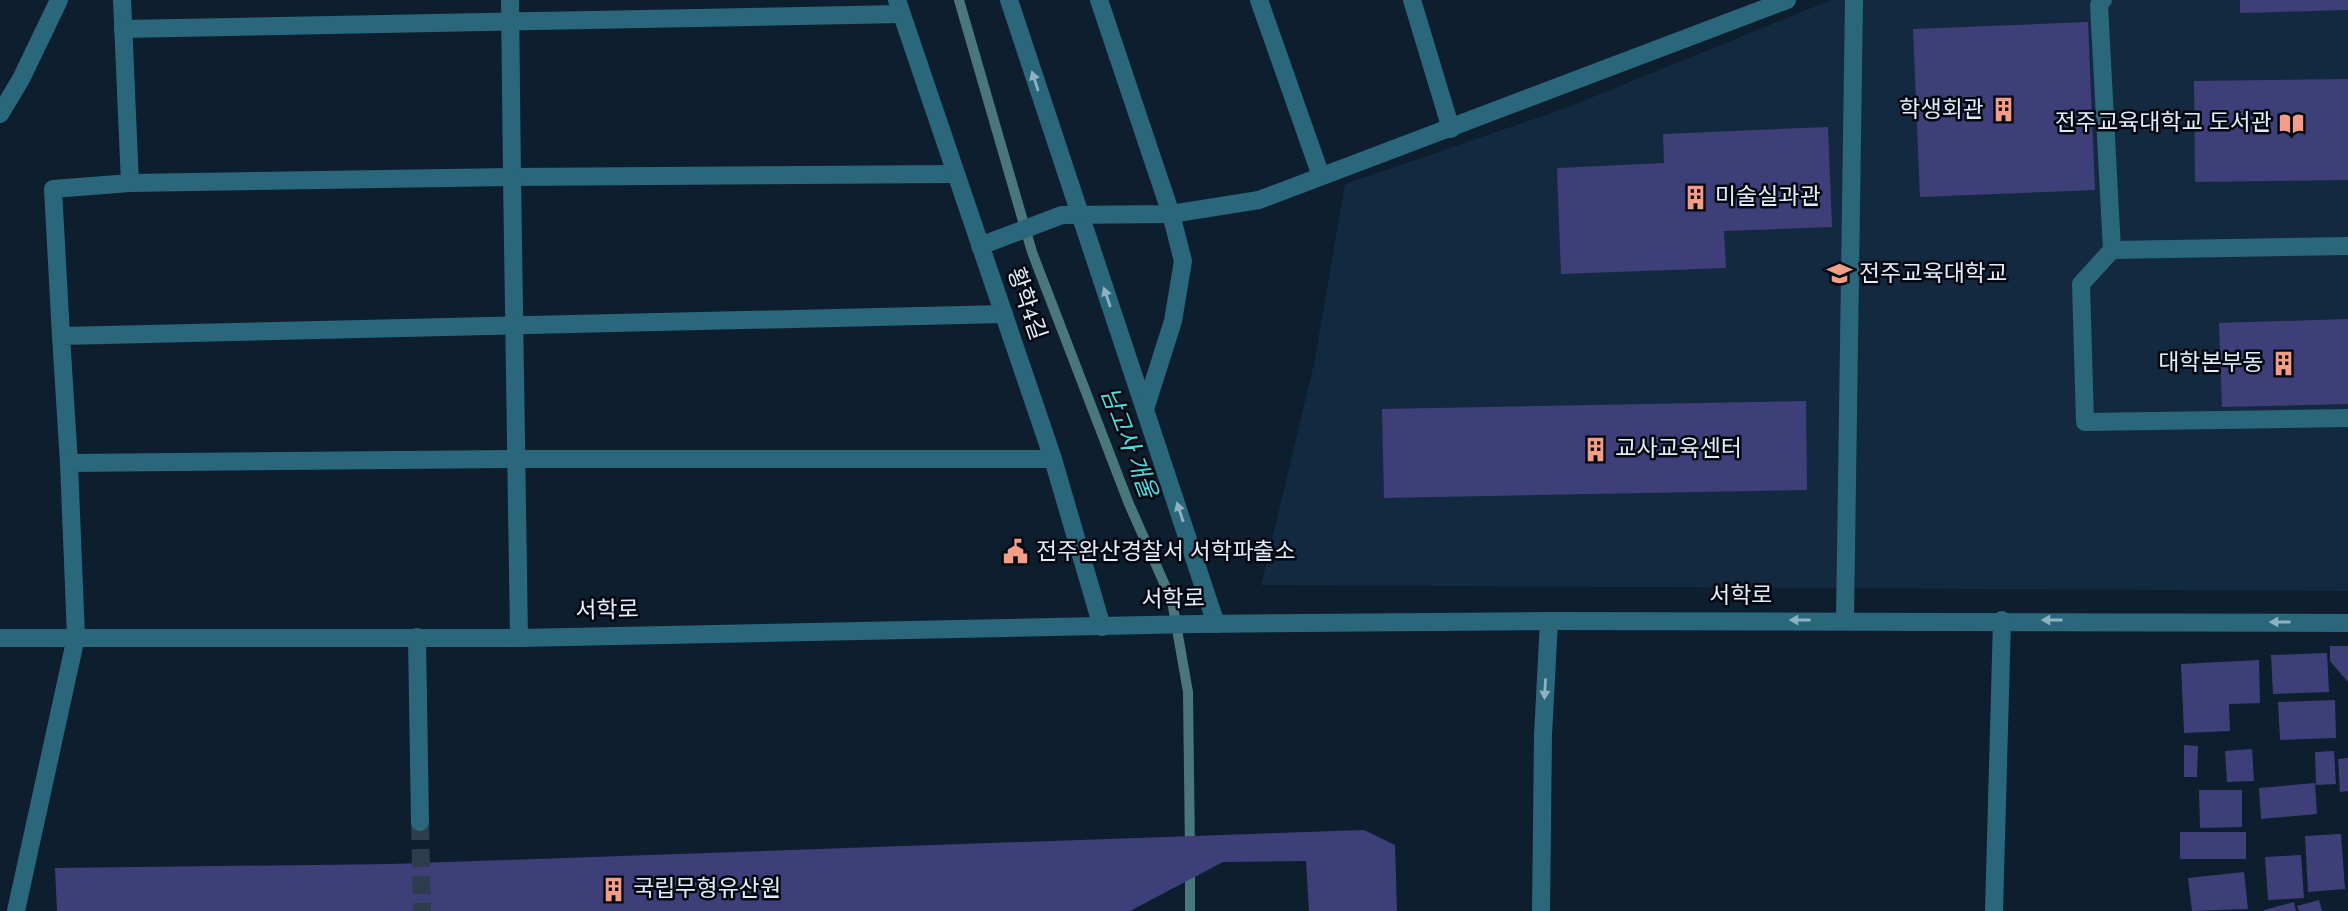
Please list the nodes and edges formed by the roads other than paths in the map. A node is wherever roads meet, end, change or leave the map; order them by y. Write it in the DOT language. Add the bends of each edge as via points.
graph roads {
  1 [pos="59,0"];
  2 [pos="122,0"];
  3 [pos="510,0"];
  4 [pos="1009,0"];
  5 [pos="1099,0"];
  6 [pos="1259,0"];
  7 [pos="1412,0"];
  8 [pos="1787,0"];
  9 [pos="1854,0"];
  10 [pos="2103,0"];
  11 [pos="899,7"];
  12 [pos="509,21"];
  13 [pos="123,29"];
  14 [pos="0,114"];
  15 [pos="1451,130"];
  16 [pos="954,174"];
  17 [pos="1321,176"];
  18 [pos="512,177"];
  19 [pos="130,183"];
  20 [pos="1171,214"];
  21 [pos="1079,215"];
  22 [pos="980,246"];
  23 [pos="2348,246"];
  24 [pos="2112,250"];
  25 [pos="1004,314"];
  26 [pos="516,324"];
  27 [pos="61,336"];
  28 [pos="1146,406"];
  29 [pos="2348,418"];
  30 [pos="516,458"];
  31 [pos="1053,459"];
  32 [pos="69,463"];
  33 [pos="1845,620"];
  34 [pos="2002,620"];
  35 [pos="1549,621"];
  36 [pos="2348,622"];
  37 [pos="1216,624"];
  38 [pos="1102,626"];
  39 [pos="76,637"];
  40 [pos="417,637"];
  41 [pos="0,638"];
  42 [pos="519,638"];
  43 [pos="421,822"];
  44 [pos="16,911"];
  45 [pos="1541,911"];
  46 [pos="1994,911"];
  1 -- 14 [label="street"];
  2 -- 13 [label="street"];
  3 -- 12 [label="street"];
  21 -- 4 [label="street, one-way"];
  5 -- 20 [label="street"];
  6 -- 17 [label="street"];
  7 -- 15 [label="street"];
  8 -- 15 [label="street"];
  9 -- 33 [label="street"];
  10 -- 24 [label="street" via="2099,5"];
  11 -- 12 [label="street"];
  11 -- 16 [label="street, 황학4길"];
  12 -- 13 [label="street"];
  12 -- 18 [label="street"];
  13 -- 19 [label="street"];
  15 -- 17 [label="street"];
  16 -- 18 [label="street"];
  16 -- 22 [label="street, 황학4길"];
  17 -- 20 [label="street" via="1259,200"];
  18 -- 19 [label="street"];
  18 -- 26 [label="street"];
  19 -- 27 [label="street" via="53,189"];
  20 -- 21 [label="street"];
  20 -- 28 [label="street" via="1183,261 1173,321"];
  21 -- 22 [label="street" via="1062,215"];
  28 -- 21 [label="street, one-way"];
  22 -- 25 [label="street, 황학4길"];
  23 -- 24 [label="street"];
  24 -- 29 [label="street" via="2081,284 2085,422"];
  25 -- 26 [label="street"];
  25 -- 31 [label="street, 황학4길"];
  26 -- 27 [label="street"];
  26 -- 30 [label="street"];
  27 -- 32 [label="street"];
  37 -- 28 [label="street, one-way"];
  30 -- 31 [label="street"];
  30 -- 32 [label="street"];
  30 -- 42 [label="street"];
  31 -- 38 [label="street, 황학4길"];
  32 -- 39 [label="street"];
  33 -- 34 [label="street, 서학로"];
  33 -- 35 [label="street, 서학로, one-way"];
  36 -- 34 [label="street, 서학로, one-way"];
  34 -- 46 [label="street"];
  35 -- 37 [label="street, 서학로"];
  35 -- 45 [label="street, one-way"];
  37 -- 38 [label="street, 서학로"];
  38 -- 42 [label="street, 서학로"];
  39 -- 40 [label="street, 서학로"];
  39 -- 41 [label="street, 서학로"];
  39 -- 44 [label="street"];
  40 -- 42 [label="street, 서학로"];
  40 -- 43 [label="street"];
}
